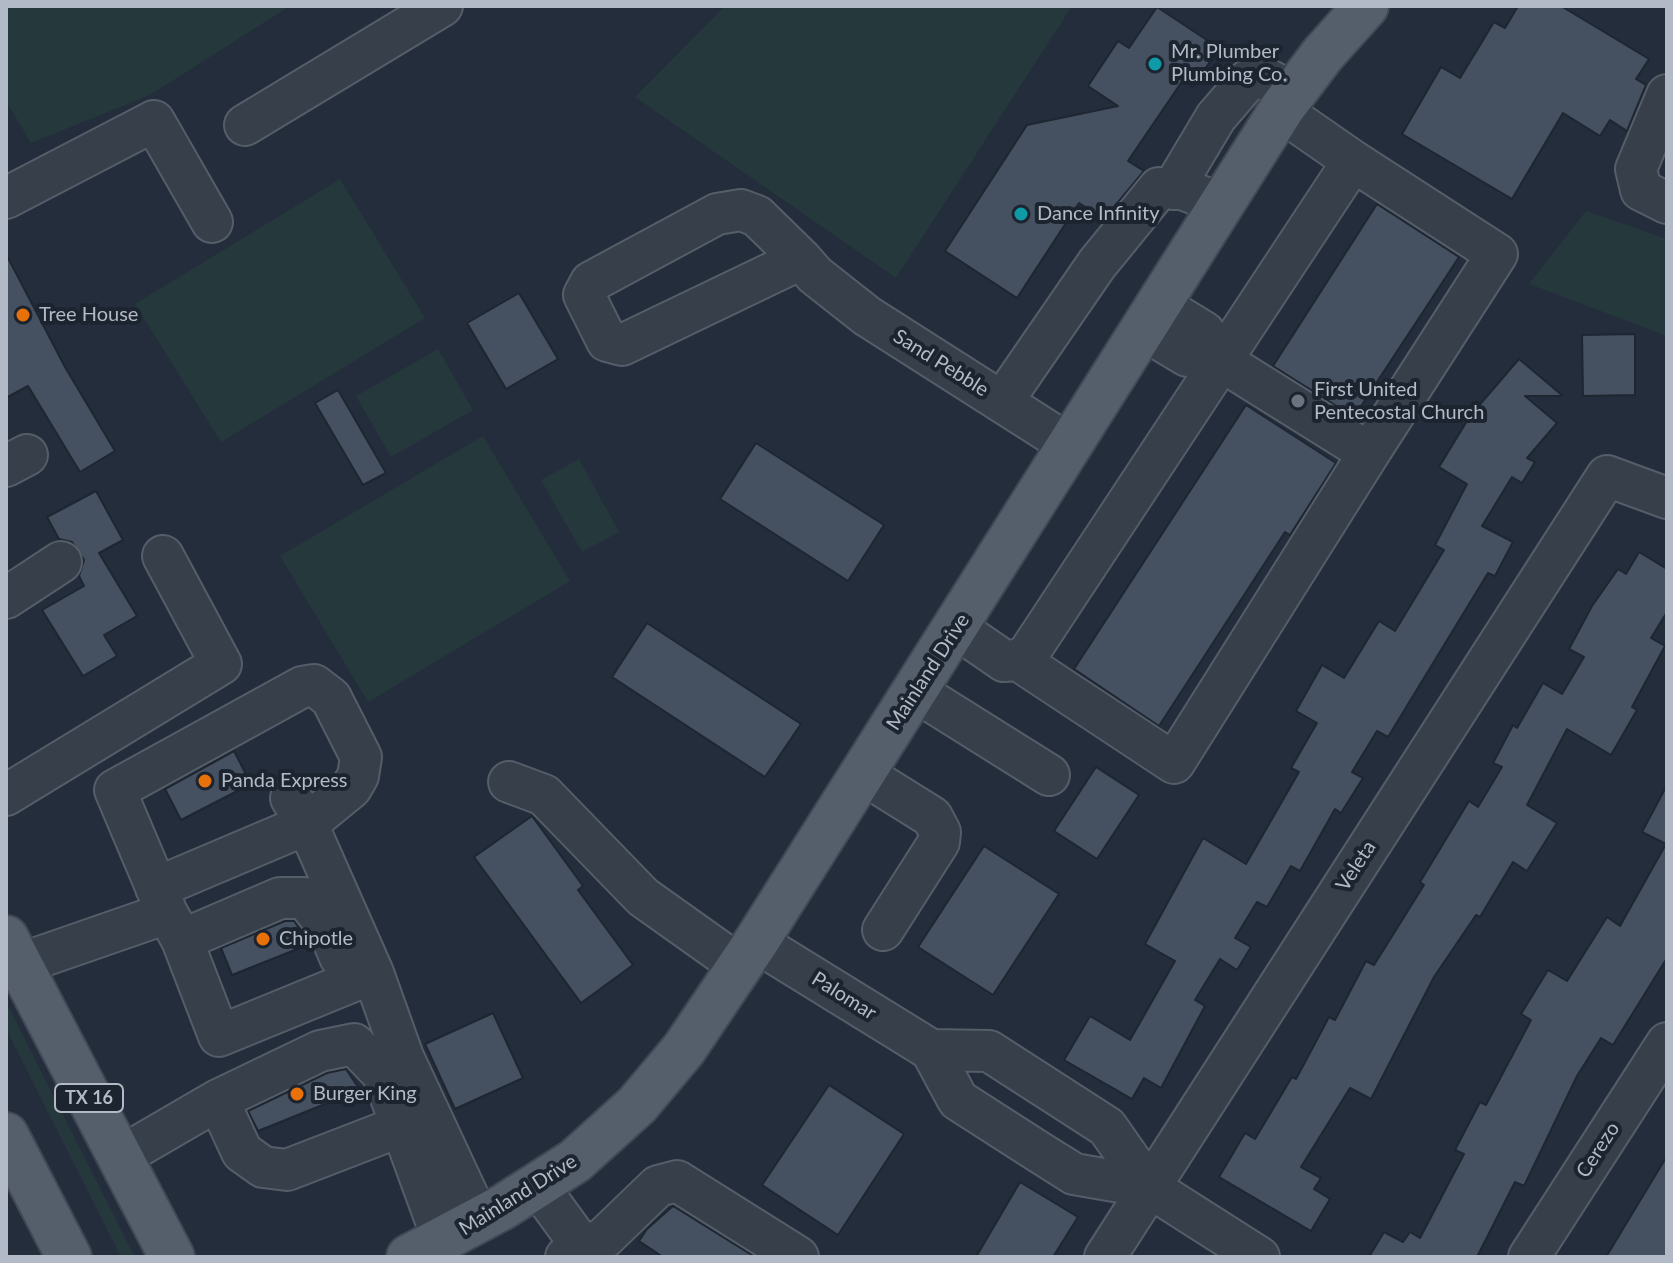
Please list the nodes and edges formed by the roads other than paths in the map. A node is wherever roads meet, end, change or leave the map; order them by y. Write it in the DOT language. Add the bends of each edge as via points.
graph roads {
  1 [pos="442,6"];
  2 [pos="1366,6"];
  3 [pos="1667,95"];
  4 [pos="1287,102"];
  5 [pos="245,125"];
  6 [pos="1353,161"];
  7 [pos="1173,189"];
  8 [pos="6,198"];
  9 [pos="1667,203"];
  10 [pos="1222,204"];
  11 [pos="212,222"];
  12 [pos="808,267"];
  13 [pos="1152,318"];
  14 [pos="1214,354"];
  15 [pos="1002,402"];
  16 [pos="1071,446"];
  17 [pos="1369,453"];
  18 [pos="1667,498"];
  19 [pos="163,556"];
  20 [pos="61,562"];
  21 [pos="6,598"];
  22 [pos="956,628"];
  23 [pos="1018,660"];
  24 [pos="915,691"];
  25 [pos="863,774"];
  26 [pos="1049,775"];
  27 [pos="509,782"];
  28 [pos="6,795"];
  29 [pos="299,811"];
  30 [pos="168,913"];
  31 [pos="883,930"];
  32 [pos="13,951"];
  33 [pos="748,954"];
  34 [pos="362,978"];
  35 [pos="1667,1043"];
  36 [pos="931,1050"];
  37 [pos="218,1100"];
  38 [pos="1069,1103"];
  39 [pos="401,1126"];
  40 [pos="1039,1152"];
  41 [pos="10,1153"];
  42 [pos="120,1157"];
  43 [pos="538,1186"];
  44 [pos="1149,1187"];
  45 [pos="444,1239"];
  46 [pos="581,1254"];
  47 [pos="69,1257"];
  48 [pos="172,1257"];
  49 [pos="798,1257"];
  50 [pos="1105,1257"];
  51 [pos="1259,1257"];
  52 [pos="1529,1257"];
  1 -- 5 [label="street"];
  2 -- 4 [label="main road, Mainland Drive"];
  3 -- 9 [label="street" via="1636,169 1641,190"];
  4 -- 6 [label="street"];
  4 -- 7 [label="street" via="1263,77 1247,81 1216,117"];
  4 -- 10 [label="main road, Mainland Drive"];
  6 -- 14 [label="street"];
  6 -- 17 [label="street" via="1497,254"];
  7 -- 10 [label="street"];
  7 -- 15 [label="street" via="1159,188 1097,264"];
  8 -- 11 [label="street" via="154,121"];
  10 -- 13 [label="main road, Mainland Drive"];
  12 -- 12 [label="street, Sand Pebble" via="622,345 607,341 584,295 585,287 605,274 717,214 741,210 757,216"];
  12 -- 15 [label="street, Sand Pebble" via="867,316"];
  13 -- 14 [label="street" via="1187,356"];
  13 -- 16 [label="main road, Mainland Drive"];
  14 -- 17 [label="street"];
  14 -- 23 [label="street" via="1028,654"];
  15 -- 16 [label="street, Sand Pebble"];
  16 -- 22 [label="main road, Mainland Drive"];
  17 -- 23 [label="street" via="1174,763"];
  18 -- 44 [label="street, Veleta" via="1607,476"];
  19 -- 28 [label="street" via="221,664"];
  20 -- 21 [label="street"];
  22 -- 23 [label="street" via="1004,661"];
  22 -- 24 [label="main road, Mainland Drive"];
  24 -- 25 [label="main road, Mainland Drive"];
  24 -- 26 [label="street"];
  25 -- 31 [label="street" via="932,817 940,832 939,842"];
  25 -- 33 [label="main road, Mainland Drive"];
  27 -- 33 [label="street, Palomar" via="544,795 643,897"];
  29 -- 30 [label="street"];
  29 -- 30 [label="street" via="351,788 361,757 331,698 314,685 115,790"];
  29 -- 34 [label="street"];
  30 -- 32 [label="street"];
  30 -- 34 [label="street" via="305,898"];
  30 -- 34 [label="street" via="219,1036"];
  32 -- 42 [label="main road, TX 16"];
  33 -- 36 [label="street, Palomar"];
  33 -- 43 [label="main road, Mainland Drive" via="684,1049 637,1105 575,1161"];
  34 -- 45 [label="street" via="403,1057"];
  35 -- 52 [label="street, Cerezo"];
  36 -- 38 [label="street, Palomar" via="989,1051"];
  36 -- 40 [label="street, Palomar" via="958,1100"];
  37 -- 39 [label="street" via="242,1152 263,1167 287,1170"];
  37 -- 39 [label="street" via="320,1051 354,1044 382,1073"];
  37 -- 42 [label="street"];
  38 -- 40 [label="street"];
  38 -- 44 [label="street, Palomar" via="1107,1127"];
  39 -- 45 [label="street"];
  40 -- 44 [label="street, Palomar" via="1074,1174"];
  41 -- 47 [label="main road"];
  42 -- 48 [label="main road, TX 16"];
  43 -- 45 [label="main road, Mainland Drive"];
  43 -- 46 [label="street"];
  44 -- 50 [label="street, Veleta"];
  44 -- 51 [label="street, Palomar"];
  46 -- 49 [label="street" via="658,1186 677,1181"];
}
